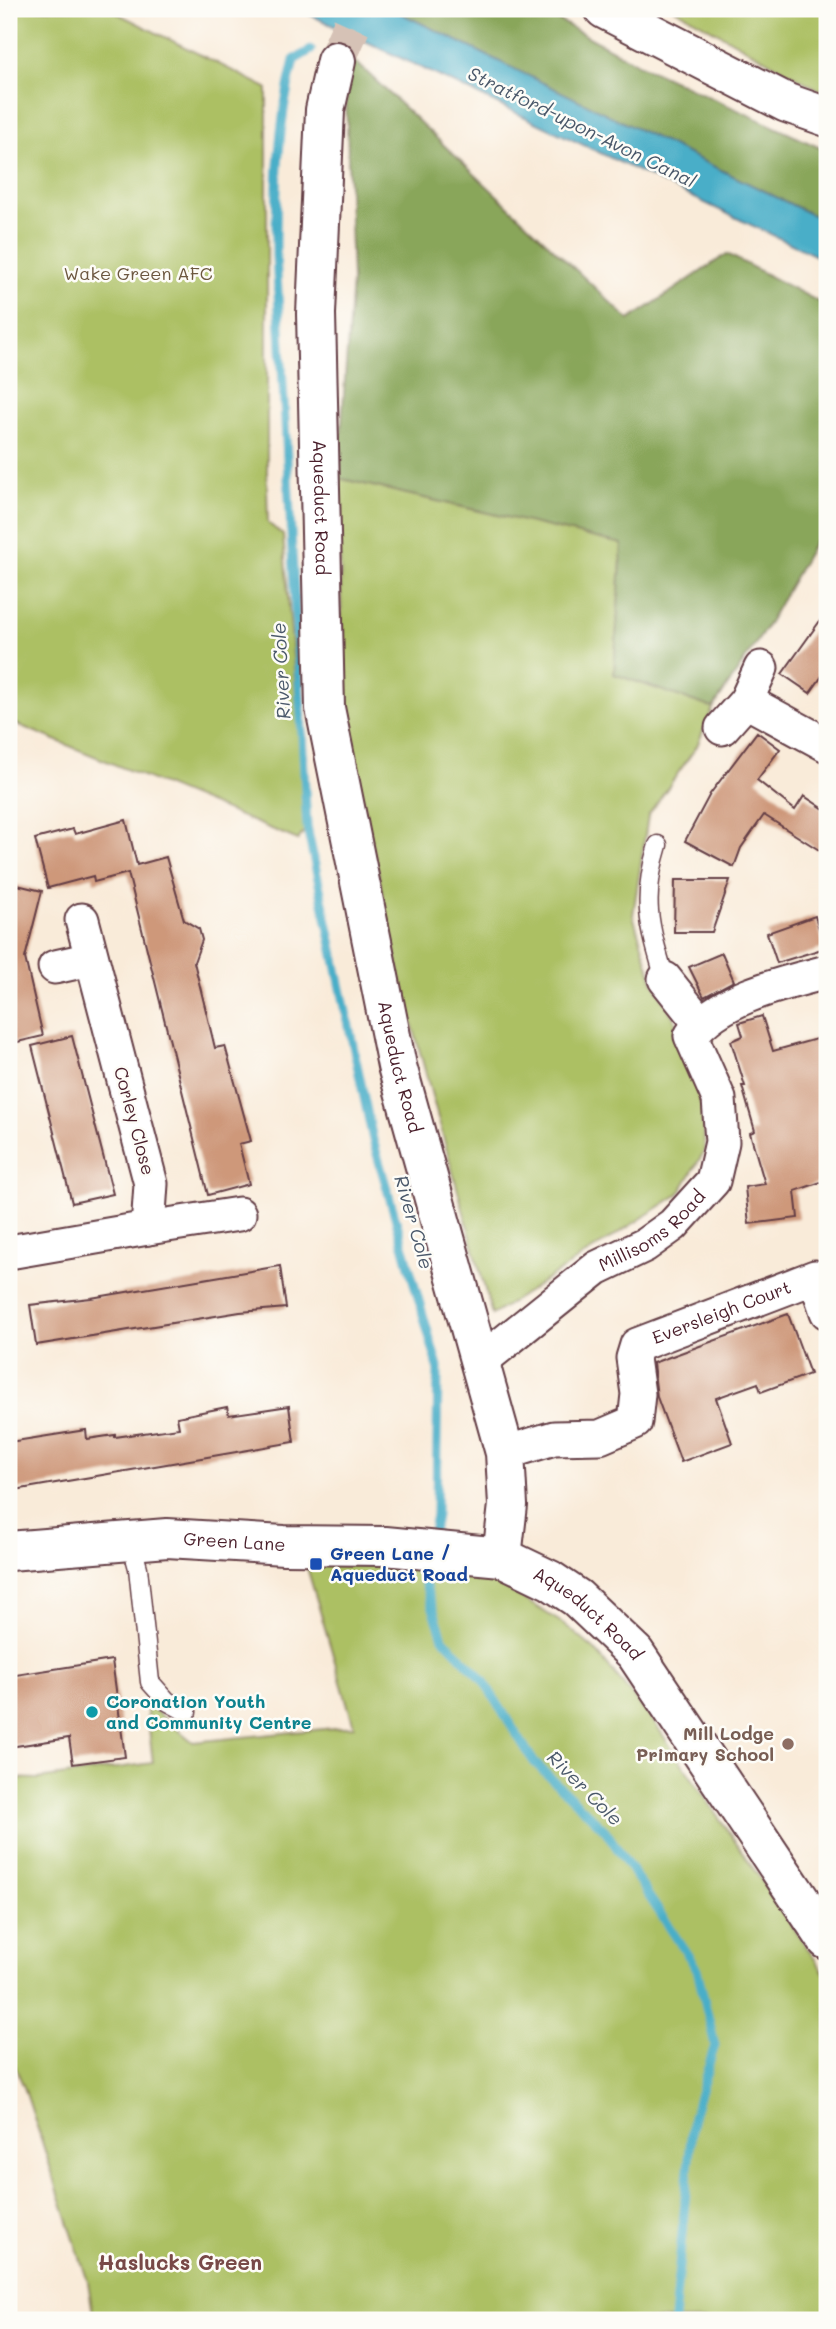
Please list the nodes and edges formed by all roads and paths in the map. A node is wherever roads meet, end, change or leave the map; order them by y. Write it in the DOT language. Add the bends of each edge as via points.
graph roads {
  1 [pos="604,9"];
  2 [pos="336,61"];
  3 [pos="827,117"];
  4 [pos="761,668"];
  5 [pos="746,701"];
  6 [pos="722,727"];
  7 [pos="827,745"];
  8 [pos="658,845"];
  9 [pos="82,920"];
  10 [pos="91,959"];
  11 [pos="54,967"];
  12 [pos="827,972"];
  13 [pos="665,979"];
  14 [pos="700,1023"];
  15 [pos="239,1213"];
  16 [pos="148,1228"];
  17 [pos="9,1252"];
  18 [pos="827,1312"];
  19 [pos="480,1362"];
  20 [pos="505,1453"];
  21 [pos="130,1539"];
  22 [pos="9,1551"];
  23 [pos="502,1557"];
  24 [pos="187,1712"];
  25 [pos="827,1940"];
  1 -- 3 [label="street" via="787,103"];
  2 -- 19 [label="street, Aqueduct Road" via="325,110 316,314 325,708 397,1066"];
  4 -- 5 [label="street"];
  5 -- 6 [label="street"];
  5 -- 7 [label="street"];
  8 -- 13 [label="lane" via="649,875 648,920"];
  9 -- 10 [label="street, Corley Close"];
  10 -- 11 [label="street"];
  10 -- 16 [label="street, Corley Close" via="151,1184"];
  12 -- 14 [label="street" via="748,996"];
  13 -- 14 [label="street"];
  14 -- 19 [label="street, Millisoms Road" via="691,1037 719,1099 722,1142 713,1181 673,1225 645,1245 597,1268"];
  15 -- 16 [label="street"];
  16 -- 17 [label="street"];
  18 -- 20 [label="street, Eversleigh Court" via="815,1277 637,1345 633,1358 638,1394 635,1422 600,1437 554,1438"];
  19 -- 20 [label="street, Aqueduct Road"];
  20 -- 23 [label="street, Aqueduct Road" via="508,1505"];
  21 -- 22 [label="street, Green Lane"];
  21 -- 23 [label="street, Green Lane" via="385,1546"];
  21 -- 24 [label="lane" via="138,1568 150,1682 167,1701"];
  23 -- 25 [label="street, Aqueduct Road" via="576,1598 635,1653"];
}
